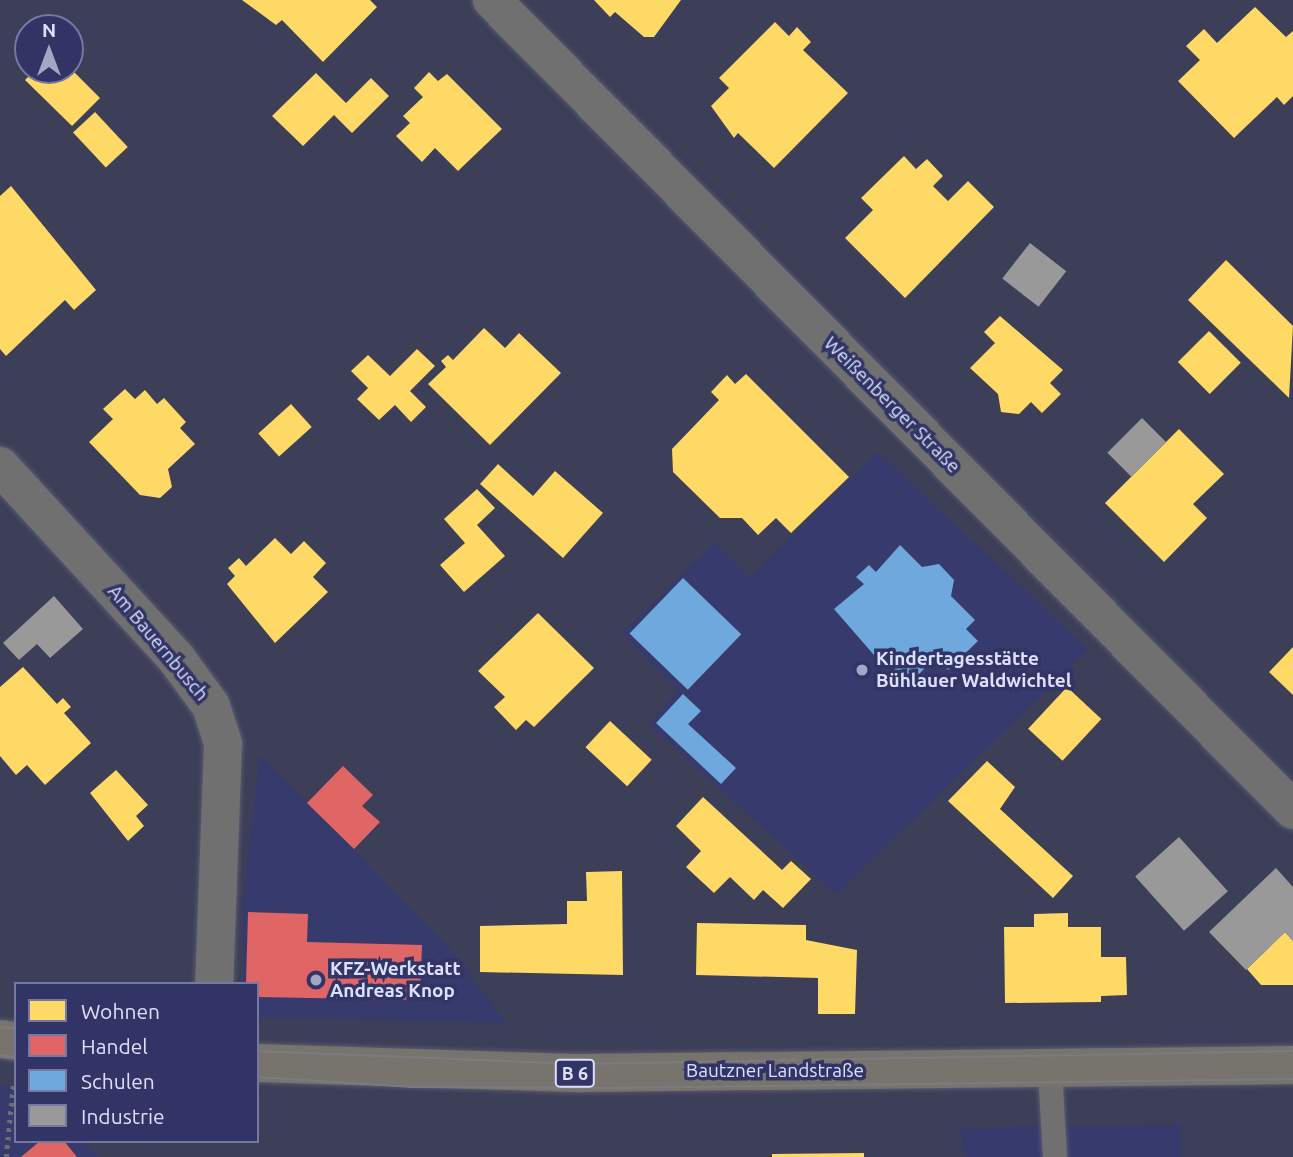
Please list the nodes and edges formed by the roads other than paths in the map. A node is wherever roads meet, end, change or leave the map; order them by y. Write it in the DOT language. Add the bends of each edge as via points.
graph roads {
  1 [pos="492,0"];
  2 [pos="0,466"];
  3 [pos="1293,810"];
  4 [pos="214,982"];
  5 [pos="0,1040"];
  6 [pos="14,1057"];
  7 [pos="259,1063"];
  8 [pos="1293,1065"];
  9 [pos="1050,1070"];
  10 [pos="1055,1157"];
  1 -- 3 [label="street, Weißenberger Straße"];
  2 -- 4 [label="street, Am Bauernbusch" via="176,658 211,706 223,744"];
  5 -- 6 [label="main road"];
  7 -- 9 [label="main road, Bautzner Landstraße / B 6" via="401,1072"];
  8 -- 9 [label="main road, Bautzner Landstraße / B 6"];
  9 -- 10 [label="lane"];
}
